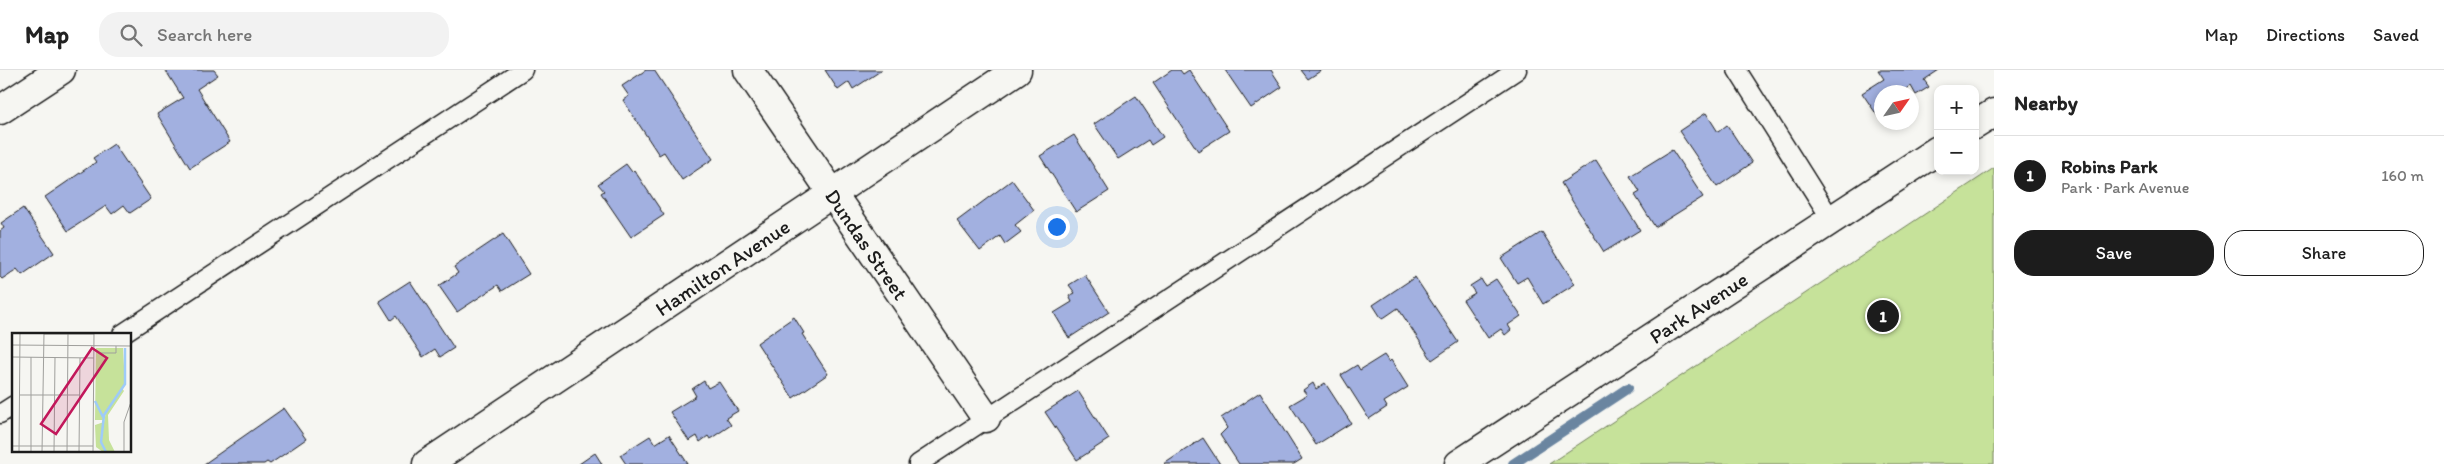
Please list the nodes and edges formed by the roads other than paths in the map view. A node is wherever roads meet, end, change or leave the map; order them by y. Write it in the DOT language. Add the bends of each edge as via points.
graph roads {
  1 [pos="61,70"];
  2 [pos="523,70"];
  3 [pos="748,70"];
  4 [pos="1017,70"];
  5 [pos="1516,70"];
  6 [pos="1737,70"];
  7 [pos="0,110"];
  8 [pos="1994,113"];
  9 [pos="1979,122"];
  10 [pos="1934,153"];
  11 [pos="832,195"];
  12 [pos="1831,220"];
  13 [pos="124,333"];
  14 [pos="12,406"];
  15 [pos="0,414"];
  16 [pos="986,418"];
  17 [pos="426,464"];
  18 [pos="918,464"];
  19 [pos="1459,464"];
  1 -- 7 [label="street"];
  2 -- 13 [label="lane"];
  3 -- 11 [label="street, Dundas Street"];
  4 -- 11 [label="street, Hamilton Avenue"];
  5 -- 16 [label="lane"];
  6 -- 12 [label="lane"];
  8 -- 9 [label="street"];
  10 -- 12 [label="street, Park Avenue"];
  11 -- 16 [label="street, Dundas Street"];
  11 -- 17 [label="street, Hamilton Avenue"];
  12 -- 19 [label="street, Park Avenue"];
  14 -- 15 [label="lane"];
  16 -- 18 [label="lane"];
}
